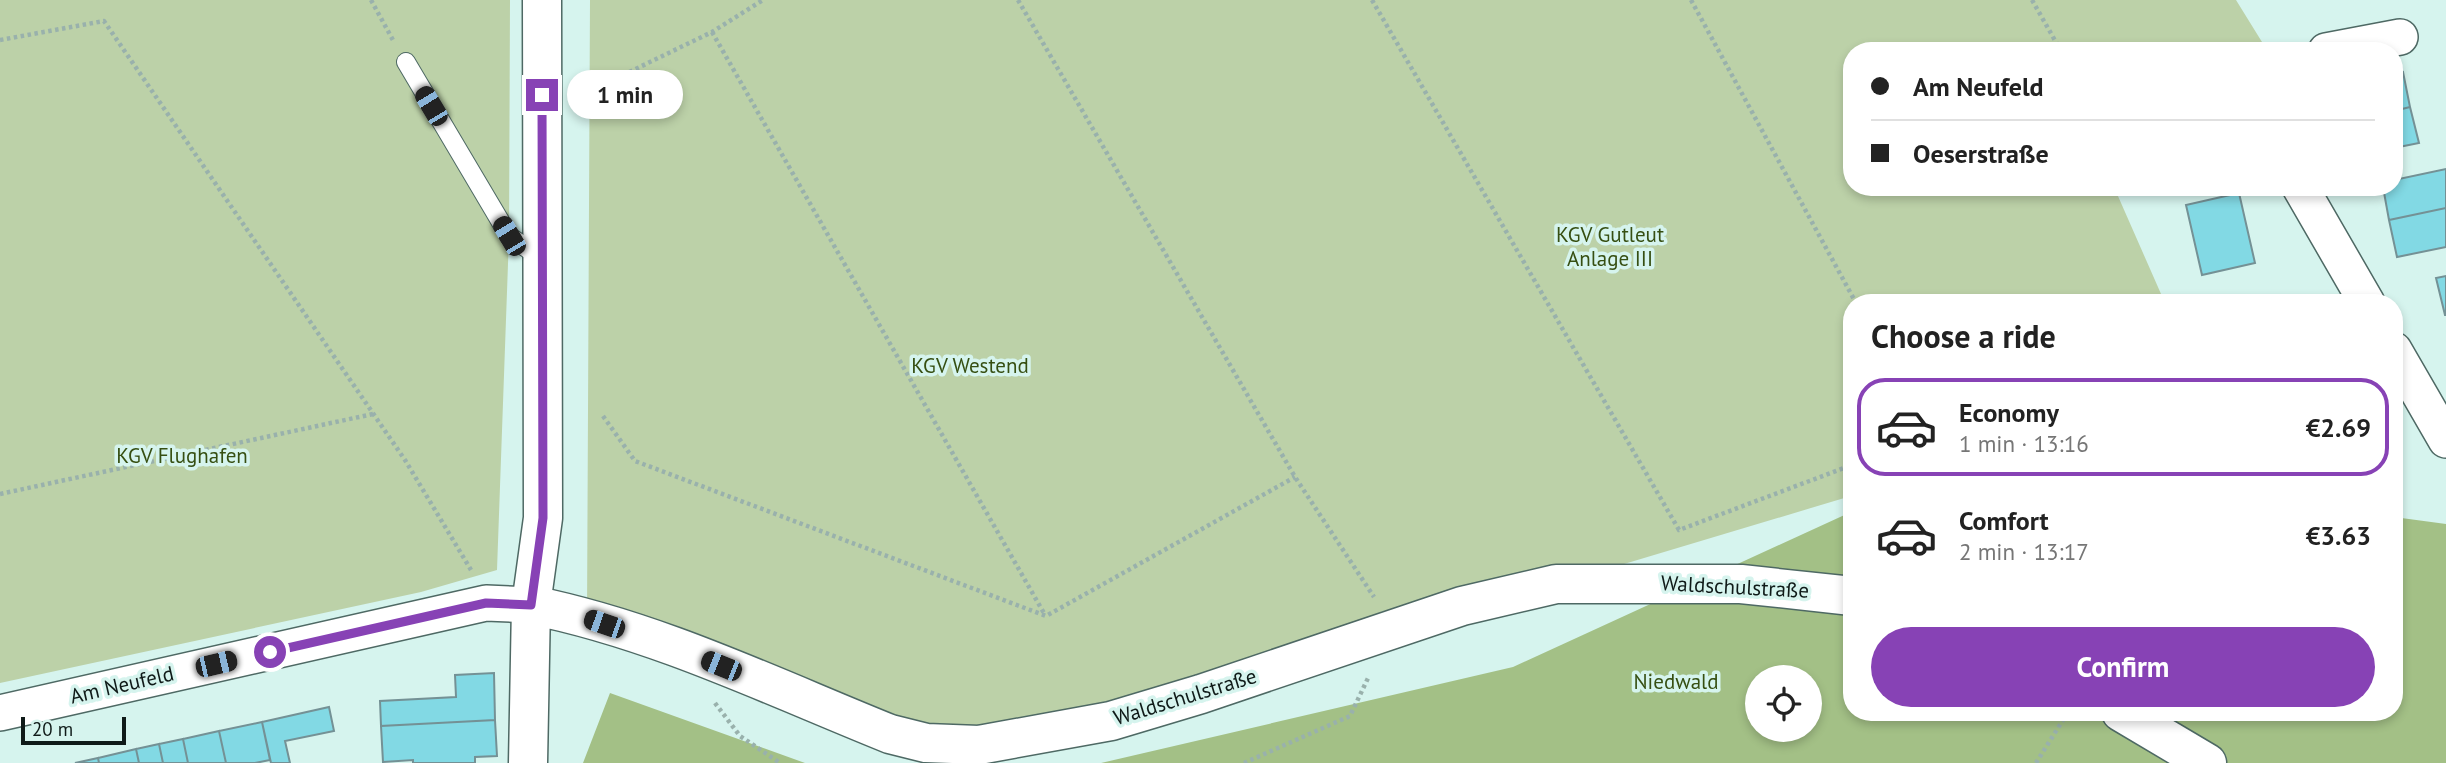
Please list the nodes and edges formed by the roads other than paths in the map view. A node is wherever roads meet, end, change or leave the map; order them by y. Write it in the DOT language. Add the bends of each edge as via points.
graph roads {
  1 [pos="542,0"];
  2 [pos="2400,37"];
  3 [pos="2374,42"];
  4 [pos="405,62"];
  5 [pos="2305,196"];
  6 [pos="542,258"];
  7 [pos="2362,294"];
  8 [pos="2403,366"];
  9 [pos="2446,440"];
  10 [pos="1843,595"];
  11 [pos="531,605"];
  12 [pos="0,713"];
  13 [pos="2136,721"];
  14 [pos="528,763"];
  15 [pos="2207,763"];
  1 -- 6 [label="street"];
  2 -- 3 [label="street"];
  4 -- 6 [label="lane" via="509,236"];
  5 -- 7 [label="street"];
  6 -- 11 [label="street" via="543,518"];
  8 -- 9 [label="street"];
  10 -- 11 [label="street, Waldschulstraße" via="1741,584 1556,584 1462,606 1111,720 979,745 926,743 890,734 673,646 582,616"];
  11 -- 12 [label="street, Am Neufeld" via="486,603"];
  11 -- 14 [label="street"];
  13 -- 15 [label="street"];
}
